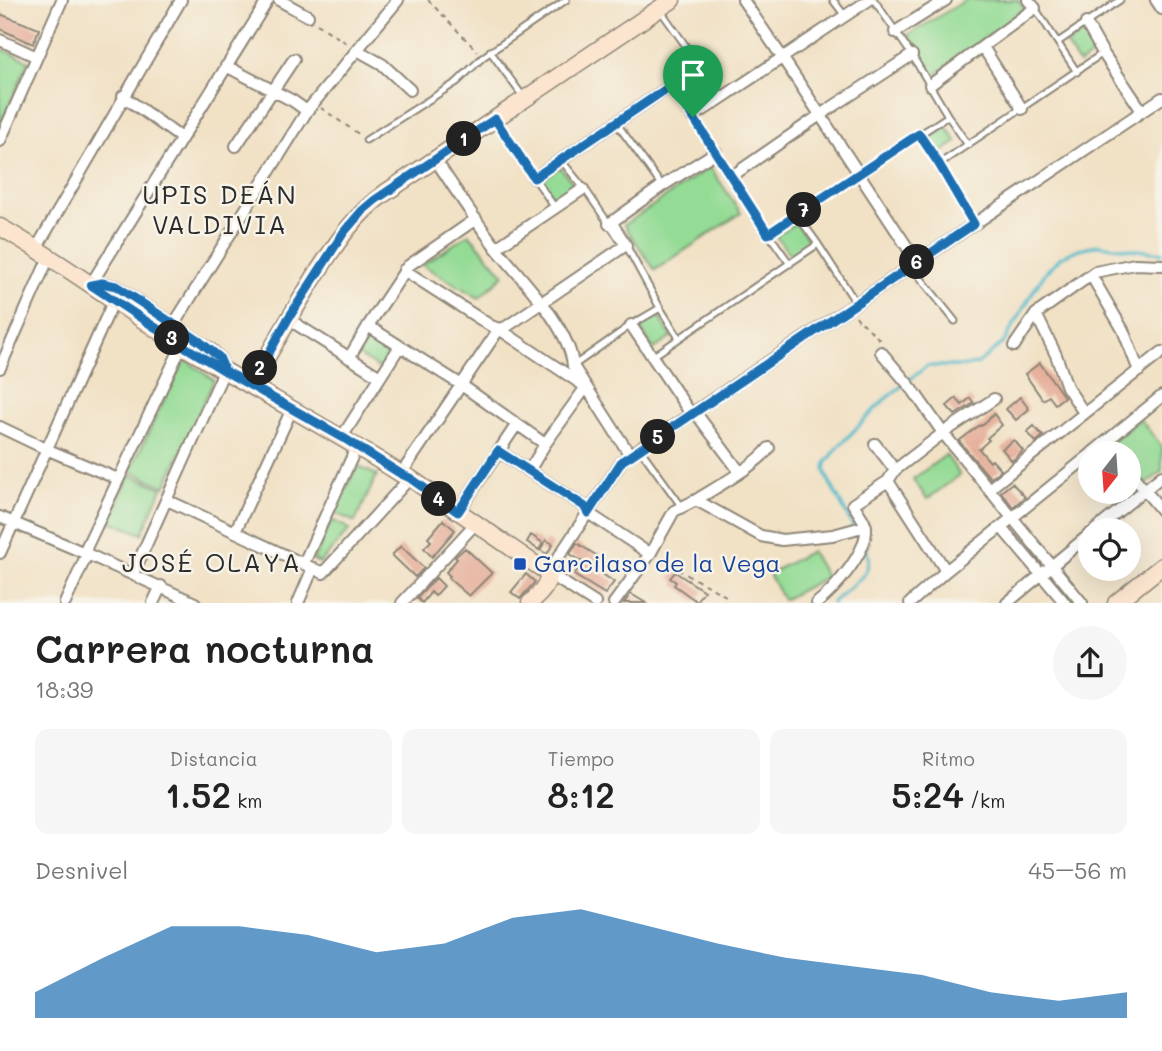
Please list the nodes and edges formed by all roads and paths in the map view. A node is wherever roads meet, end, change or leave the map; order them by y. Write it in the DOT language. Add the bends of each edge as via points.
graph roads {
  1 [pos="62,0"];
  2 [pos="181,0"];
  3 [pos="268,0"];
  4 [pos="279,0"];
  5 [pos="398,0"];
  6 [pos="428,0"];
  7 [pos="566,0"];
  8 [pos="743,0"];
  9 [pos="833,0"];
  10 [pos="872,0"];
  11 [pos="946,0"];
  12 [pos="1120,0"];
  13 [pos="1156,0"];
  14 [pos="666,4"];
  15 [pos="1031,4"];
  16 [pos="1162,9"];
  17 [pos="845,16"];
  18 [pos="311,19"];
  19 [pos="1086,23"];
  20 [pos="895,32"];
  21 [pos="0,40"];
  22 [pos="1058,42"];
  23 [pos="983,47"];
  24 [pos="358,50"];
  25 [pos="490,51"];
  26 [pos="1103,53"];
  27 [pos="912,55"];
  28 [pos="37,57"];
  29 [pos="483,57"];
  30 [pos="782,57"];
  31 [pos="294,59"];
  32 [pos="226,66"];
  33 [pos="700,66"];
  34 [pos="1077,72"];
  35 [pos="672,85"];
  36 [pos="930,85"];
  37 [pos="273,90"];
  38 [pos="410,90"];
  39 [pos="123,96"];
  40 [pos="722,97"];
  41 [pos="524,98"];
  42 [pos="1162,98"];
  43 [pos="311,107"];
  44 [pos="1022,109"];
  45 [pos="1142,111"];
  46 [pos="820,116"];
  47 [pos="948,116"];
  48 [pos="693,117"];
  49 [pos="495,119"];
  50 [pos="615,122"];
  51 [pos="919,134"];
  52 [pos="181,138"];
  53 [pos="366,140"];
  54 [pos="0,141"];
  55 [pos="968,145"];
  56 [pos="236,146"];
  57 [pos="716,152"];
  58 [pos="435,159"];
  59 [pos="561,160"];
  60 [pos="939,164"];
  61 [pos="859,174"];
  62 [pos="732,176"];
  63 [pos="534,178"];
  64 [pos="662,187"];
  65 [pos="583,189"];
  66 [pos="555,208"];
  67 [pos="797,215"];
  68 [pos="476,219"];
  69 [pos="610,223"];
  70 [pos="974,224"];
  71 [pos="0,227"];
  72 [pos="768,234"];
  73 [pos="818,244"];
  74 [pos="626,245"];
  75 [pos="496,248"];
  76 [pos="43,253"];
  77 [pos="790,264"];
  78 [pos="914,264"];
  79 [pos="1162,265"];
  80 [pos="404,270"];
  81 [pos="1091,275"];
  82 [pos="91,285"];
  83 [pos="114,300"];
  84 [pos="541,302"];
  85 [pos="660,308"];
  86 [pos="856,308"];
  87 [pos="1036,314"];
  88 [pos="288,319"];
  89 [pos="956,321"];
  90 [pos="174,324"];
  91 [pos="631,325"];
  92 [pos="368,326"];
  93 [pos="499,328"];
  94 [pos="679,338"];
  95 [pos="182,345"];
  96 [pos="400,346"];
  97 [pos="1014,346"];
  98 [pos="883,351"];
  99 [pos="1162,352"];
  100 [pos="652,357"];
  101 [pos="349,358"];
  102 [pos="573,366"];
  103 [pos="0,368"];
  104 [pos="225,371"];
  105 [pos="1139,371"];
  106 [pos="380,377"];
  107 [pos="460,384"];
  108 [pos="251,385"];
  109 [pos="586,387"];
  110 [pos="1162,396"];
  111 [pos="994,399"];
  112 [pos="292,409"];
  113 [pos="693,413"];
  114 [pos="1084,413"];
  115 [pos="517,424"];
  116 [pos="0,427"];
  117 [pos="943,433"];
  118 [pos="342,437"];
  119 [pos="1107,441"];
  120 [pos="545,444"];
  121 [pos="875,444"];
  122 [pos="358,446"];
  123 [pos="769,448"];
  124 [pos="46,449"];
  125 [pos="640,449"];
  126 [pos="498,451"];
  127 [pos="630,456"];
  128 [pos="1078,465"];
  129 [pos="895,470"];
  130 [pos="529,471"];
  131 [pos="740,472"];
  132 [pos="405,476"];
  133 [pos="1162,476"];
  134 [pos="118,479"];
  135 [pos="888,481"];
  136 [pos="1141,486"];
  137 [pos="989,489"];
  138 [pos="1144,490"];
  139 [pos="167,500"];
  140 [pos="696,500"];
  141 [pos="682,507"];
  142 [pos="1162,511"];
  143 [pos="458,512"];
  144 [pos="588,513"];
  145 [pos="0,517"];
  146 [pos="1012,518"];
  147 [pos="1110,518"];
  148 [pos="14,523"];
  149 [pos="475,524"];
  150 [pos="861,527"];
  151 [pos="1001,527"];
  152 [pos="235,532"];
  153 [pos="1078,544"];
  154 [pos="0,553"];
  155 [pos="87,554"];
  156 [pos="650,554"];
  157 [pos="308,566"];
  158 [pos="1051,566"];
  159 [pos="1162,566"];
  160 [pos="946,570"];
  161 [pos="548,573"];
  162 [pos="133,575"];
  163 [pos="1042,575"];
  164 [pos="161,586"];
  165 [pos="726,596"];
  166 [pos="65,603"];
  167 [pos="153,603"];
  168 [pos="195,603"];
  169 [pos="298,603"];
  170 [pos="402,603"];
  171 [pos="530,603"];
  172 [pos="595,603"];
  173 [pos="614,603"];
  174 [pos="817,603"];
  175 [pos="911,603"];
  176 [pos="1007,603"];
  177 [pos="1065,603"];
  178 [pos="1082,603"];
  179 [pos="1116,603"];
  1 -- 28 [label="street"];
  2 -- 39 [label="street"];
  3 -- 32 [label="street"];
  4 -- 18 [label="street"];
  5 -- 24 [label="street"];
  6 -- 29 [label="path"];
  7 -- 25 [label="lane"];
  8 -- 30 [label="street"];
  9 -- 17 [label="lane"];
  10 -- 17 [label="street"];
  10 -- 20 [label="lane"];
  11 -- 20 [label="street"];
  12 -- 19 [label="lane"];
  13 -- 16 [label="street"];
  14 -- 33 [label="lane"];
  14 -- 41 [label="street"];
  15 -- 22 [label="lane"];
  15 -- 23 [label="street"];
  17 -- 30 [label="street"];
  18 -- 24 [label="path"];
  19 -- 22 [label="lane"];
  19 -- 26 [label="street"];
  20 -- 27 [label="lane"];
  21 -- 28 [label="street"];
  22 -- 34 [label="lane"];
  23 -- 36 [label="street"];
  23 -- 44 [label="street"];
  24 -- 38 [label="street"];
  24 -- 43 [label="street"];
  25 -- 29 [label="lane"];
  25 -- 41 [label="lane"];
  26 -- 34 [label="lane"];
  26 -- 45 [label="street"];
  27 -- 36 [label="lane"];
  27 -- 46 [label="street"];
  28 -- 54 [label="street"];
  29 -- 53 [label="lane" via="457,82"];
  30 -- 40 [label="street"];
  30 -- 46 [label="street"];
  31 -- 37 [label="street"];
  32 -- 37 [label="street"];
  32 -- 52 [label="street"];
  33 -- 35 [label="street"];
  33 -- 40 [label="lane"];
  34 -- 44 [label="lane"];
  35 -- 48 [label="lane"];
  35 -- 50 [label="street"];
  36 -- 47 [label="lane"];
  37 -- 43 [label="street"];
  37 -- 56 [label="street"];
  39 -- 52 [label="street"];
  39 -- 76 [label="street"];
  40 -- 48 [label="street"];
  41 -- 49 [label="street"];
  42 -- 45 [label="street"];
  43 -- 53 [label="path"];
  43 -- 90 [label="street"];
  44 -- 55 [label="lane"];
  45 -- 70 [label="street"];
  46 -- 61 [label="street"];
  46 -- 62 [label="street"];
  47 -- 51 [label="lane"];
  47 -- 55 [label="lane"];
  48 -- 57 [label="lane"];
  49 -- 58 [label="street"];
  49 -- 63 [label="lane"];
  50 -- 59 [label="street"];
  50 -- 64 [label="lane"];
  51 -- 60 [label="lane"];
  51 -- 61 [label="lane"];
  52 -- 82 [label="street"];
  55 -- 60 [label="lane"];
  57 -- 62 [label="lane"];
  57 -- 64 [label="street"];
  58 -- 68 [label="street"];
  58 -- 88 [label="street" via="355,219"];
  59 -- 63 [label="street"];
  59 -- 65 [label="lane"];
  60 -- 70 [label="lane"];
  61 -- 67 [label="lane"];
  61 -- 78 [label="street"];
  62 -- 72 [label="lane"];
  63 -- 66 [label="lane"];
  64 -- 69 [label="street"];
  65 -- 66 [label="street"];
  65 -- 69 [label="lane"];
  66 -- 75 [label="street"];
  67 -- 72 [label="lane"];
  67 -- 73 [label="lane"];
  68 -- 75 [label="street"];
  68 -- 80 [label="street"];
  69 -- 74 [label="street"];
  70 -- 78 [label="street"];
  71 -- 76 [label="street"];
  72 -- 77 [label="lane"];
  73 -- 77 [label="lane"];
  73 -- 86 [label="lane"];
  74 -- 84 [label="street"];
  74 -- 85 [label="lane"];
  75 -- 84 [label="street"];
  76 -- 82 [label="street"];
  76 -- 103 [label="street"];
  77 -- 94 [label="lane"];
  78 -- 86 [label="street"];
  78 -- 89 [label="lane"];
  79 -- 81 [label="street" via="1135,264"];
  80 -- 92 [label="street"];
  80 -- 93 [label="street"];
  81 -- 87 [label="street"];
  81 -- 105 [label="street" via="1123,330"];
  82 -- 83 [label="street"];
  82 -- 90 [label="street" via="116,286"];
  83 -- 95 [label="street"];
  83 -- 124 [label="street"];
  84 -- 93 [label="street"];
  84 -- 102 [label="street" via="567,342"];
  85 -- 91 [label="lane"];
  85 -- 94 [label="lane"];
  86 -- 98 [label="path" via="861,324 882,340"];
  86 -- 113 [label="street"];
  87 -- 97 [label="street"];
  87 -- 114 [label="street" via="1067,387"];
  88 -- 101 [label="street"];
  88 -- 108 [label="street"];
  90 -- 104 [label="street" via="219,357"];
  91 -- 100 [label="street"];
  91 -- 102 [label="lane"];
  92 -- 96 [label="street"];
  92 -- 101 [label="street"];
  93 -- 107 [label="street"];
  93 -- 109 [label="street"];
  94 -- 100 [label="lane"];
  95 -- 104 [label="street"];
  95 -- 134 [label="street"];
  96 -- 106 [label="street"];
  96 -- 107 [label="street"];
  98 -- 117 [label="street"];
  99 -- 105 [label="street"];
  100 -- 113 [label="street"];
  101 -- 106 [label="street"];
  102 -- 109 [label="street"];
  104 -- 108 [label="street"];
  104 -- 139 [label="street"];
  105 -- 114 [label="street"];
  106 -- 118 [label="street"];
  107 -- 115 [label="street"];
  107 -- 132 [label="street"];
  108 -- 112 [label="street"];
  109 -- 120 [label="street"];
  109 -- 127 [label="street"];
  110 -- 119 [label="street"];
  111 -- 117 [label="street"];
  112 -- 118 [label="street"];
  112 -- 152 [label="street"];
  113 -- 125 [label="street"];
  113 -- 131 [label="street"];
  114 -- 137 [label="street"];
  115 -- 120 [label="street"];
  115 -- 126 [label="street"];
  116 -- 124 [label="street"];
  117 -- 129 [label="street"];
  117 -- 137 [label="street"];
  118 -- 122 [label="street"];
  120 -- 130 [label="street"];
  121 -- 129 [label="street"];
  122 -- 132 [label="street"];
  122 -- 157 [label="street"];
  123 -- 131 [label="street"];
  124 -- 134 [label="street"];
  124 -- 148 [label="street"];
  125 -- 127 [label="street"];
  125 -- 141 [label="lane"];
  126 -- 130 [label="street"];
  126 -- 143 [label="street"];
  127 -- 144 [label="street"];
  128 -- 146 [label="street"];
  129 -- 135 [label="street"];
  130 -- 144 [label="street"];
  131 -- 140 [label="street"];
  132 -- 143 [label="street"];
  132 -- 157 [label="street" via="323,573"];
  133 -- 138 [label="street"];
  134 -- 155 [label="street"];
  135 -- 150 [label="street" via="853,504"];
  135 -- 160 [label="street"];
  136 -- 138 [label="street"];
  137 -- 146 [label="street"];
  138 -- 142 [label="street"];
  138 -- 147 [label="street"];
  139 -- 152 [label="street"];
  139 -- 162 [label="street"];
  140 -- 141 [label="street"];
  140 -- 150 [label="street" via="761,536 782,540"];
  141 -- 156 [label="street" via="674,511"];
  143 -- 149 [label="street"];
  144 -- 156 [label="street"];
  144 -- 161 [label="street"];
  145 -- 148 [label="street"];
  146 -- 151 [label="street"];
  146 -- 158 [label="street"];
  148 -- 154 [label="street"];
  148 -- 155 [label="street"];
  149 -- 161 [label="street"];
  149 -- 170 [label="street"];
  150 -- 174 [label="street" via="864,542 852,564"];
  151 -- 160 [label="street"];
  151 -- 163 [label="street"];
  152 -- 157 [label="street"];
  153 -- 158 [label="street"];
  155 -- 162 [label="street"];
  155 -- 166 [label="street"];
  156 -- 165 [label="path"];
  156 -- 173 [label="street"];
  157 -- 169 [label="street"];
  158 -- 163 [label="street"];
  158 -- 178 [label="street"];
  159 -- 179 [label="street"];
  160 -- 175 [label="street"];
  161 -- 171 [label="street" via="548,583"];
  161 -- 172 [label="street"];
  162 -- 164 [label="street"];
  163 -- 176 [label="street"];
  163 -- 177 [label="street"];
  164 -- 167 [label="street"];
  164 -- 168 [label="street"];
}
